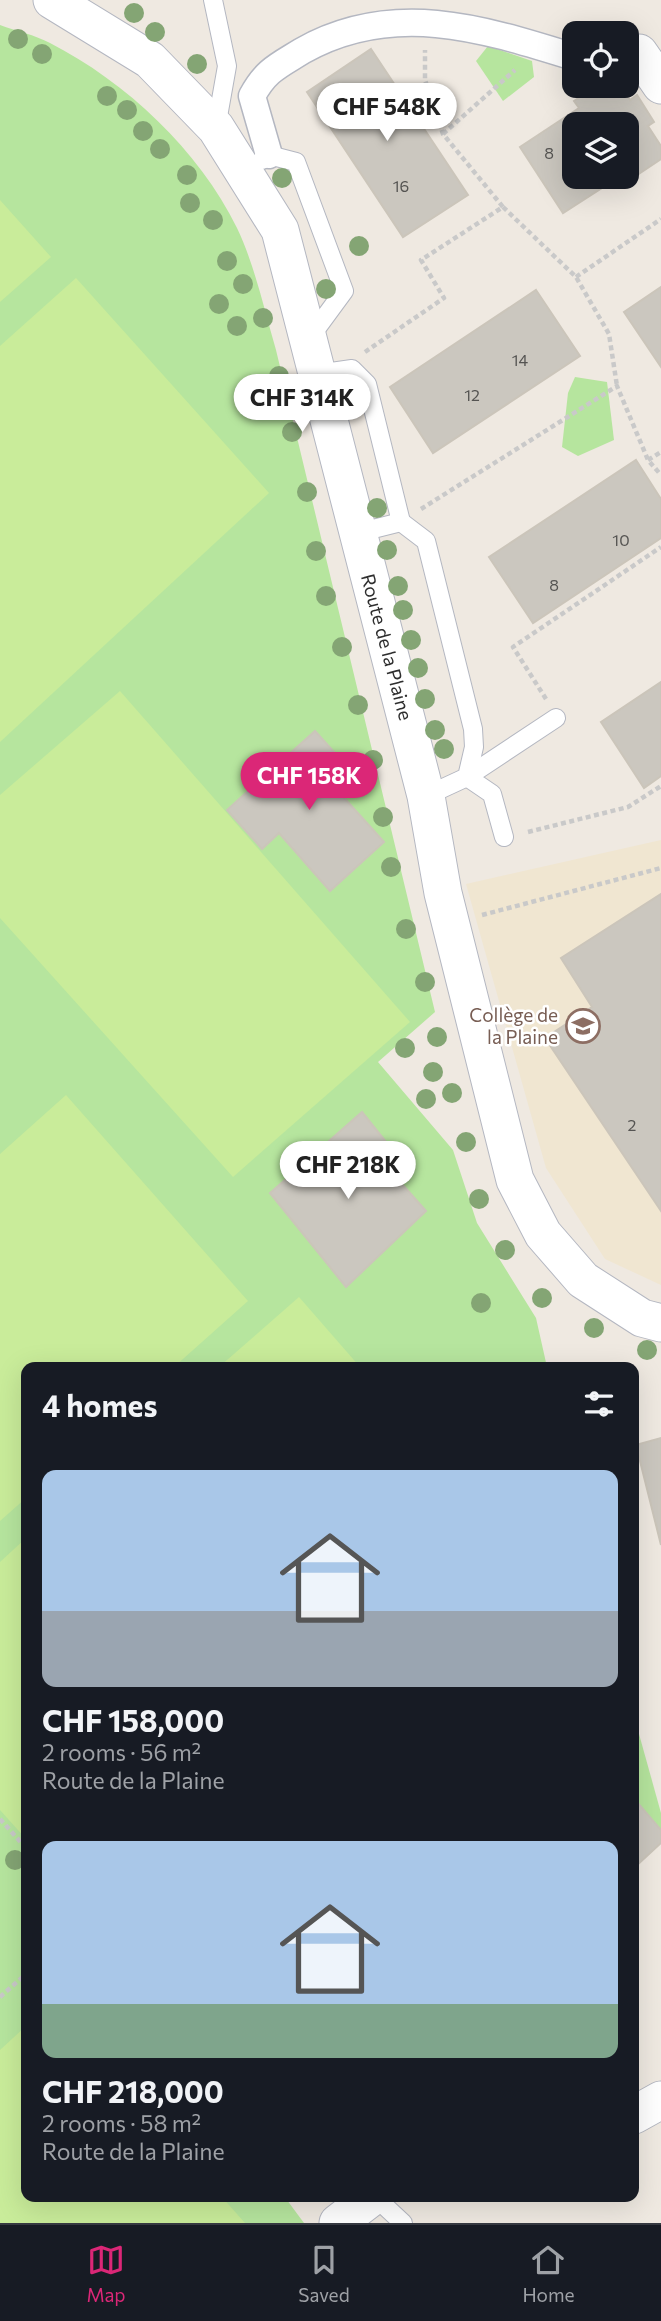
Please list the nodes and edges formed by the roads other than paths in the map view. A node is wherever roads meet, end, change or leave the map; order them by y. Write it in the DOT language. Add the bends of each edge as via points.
graph roads {
  1 [pos="52,0"];
  2 [pos="213,0"];
  3 [pos="562,53"];
  4 [pos="639,61"];
  5 [pos="661,85"];
  6 [pos="216,128"];
  7 [pos="257,164"];
  8 [pos="326,361"];
  9 [pos="401,522"];
  10 [pos="357,533"];
  11 [pos="556,718"];
  12 [pos="467,777"];
  13 [pos="426,796"];
  14 [pos="504,837"];
  15 [pos="661,1323"];
  16 [pos="661,2100"];
  17 [pos="639,2112"];
  18 [pos="366,2202"];
  19 [pos="380,2202"];
  20 [pos="338,2223"];
  21 [pos="403,2223"];
  1 -- 6 [label="street, Route de la Plaine" via="150,60"];
  2 -- 6 [label="lane" via="227,66"];
  3 -- 7 [label="street" via="474,26 424,19 376,21 326,35 262,76 252,96"];
  4 -- 5 [label="street"];
  6 -- 7 [label="street, Route de la Plaine"];
  7 -- 8 [label="street, Route de la Plaine"];
  7 -- 8 [label="lane" via="296,162 344,291"];
  8 -- 9 [label="lane" via="368,384"];
  8 -- 10 [label="street, Route de la Plaine"];
  9 -- 10 [label="lane"];
  9 -- 12 [label="lane" via="426,541 473,730"];
  10 -- 13 [label="street, Route de la Plaine"];
  11 -- 12 [label="lane"];
  12 -- 13 [label="lane"];
  12 -- 14 [label="lane" via="492,794"];
  13 -- 15 [label="street, Route de la Plaine" via="443,893 515,1180 538,1223 583,1280 642,1318"];
  16 -- 17 [label="street"];
  18 -- 20 [label="street"];
  19 -- 21 [label="lane"];
}
